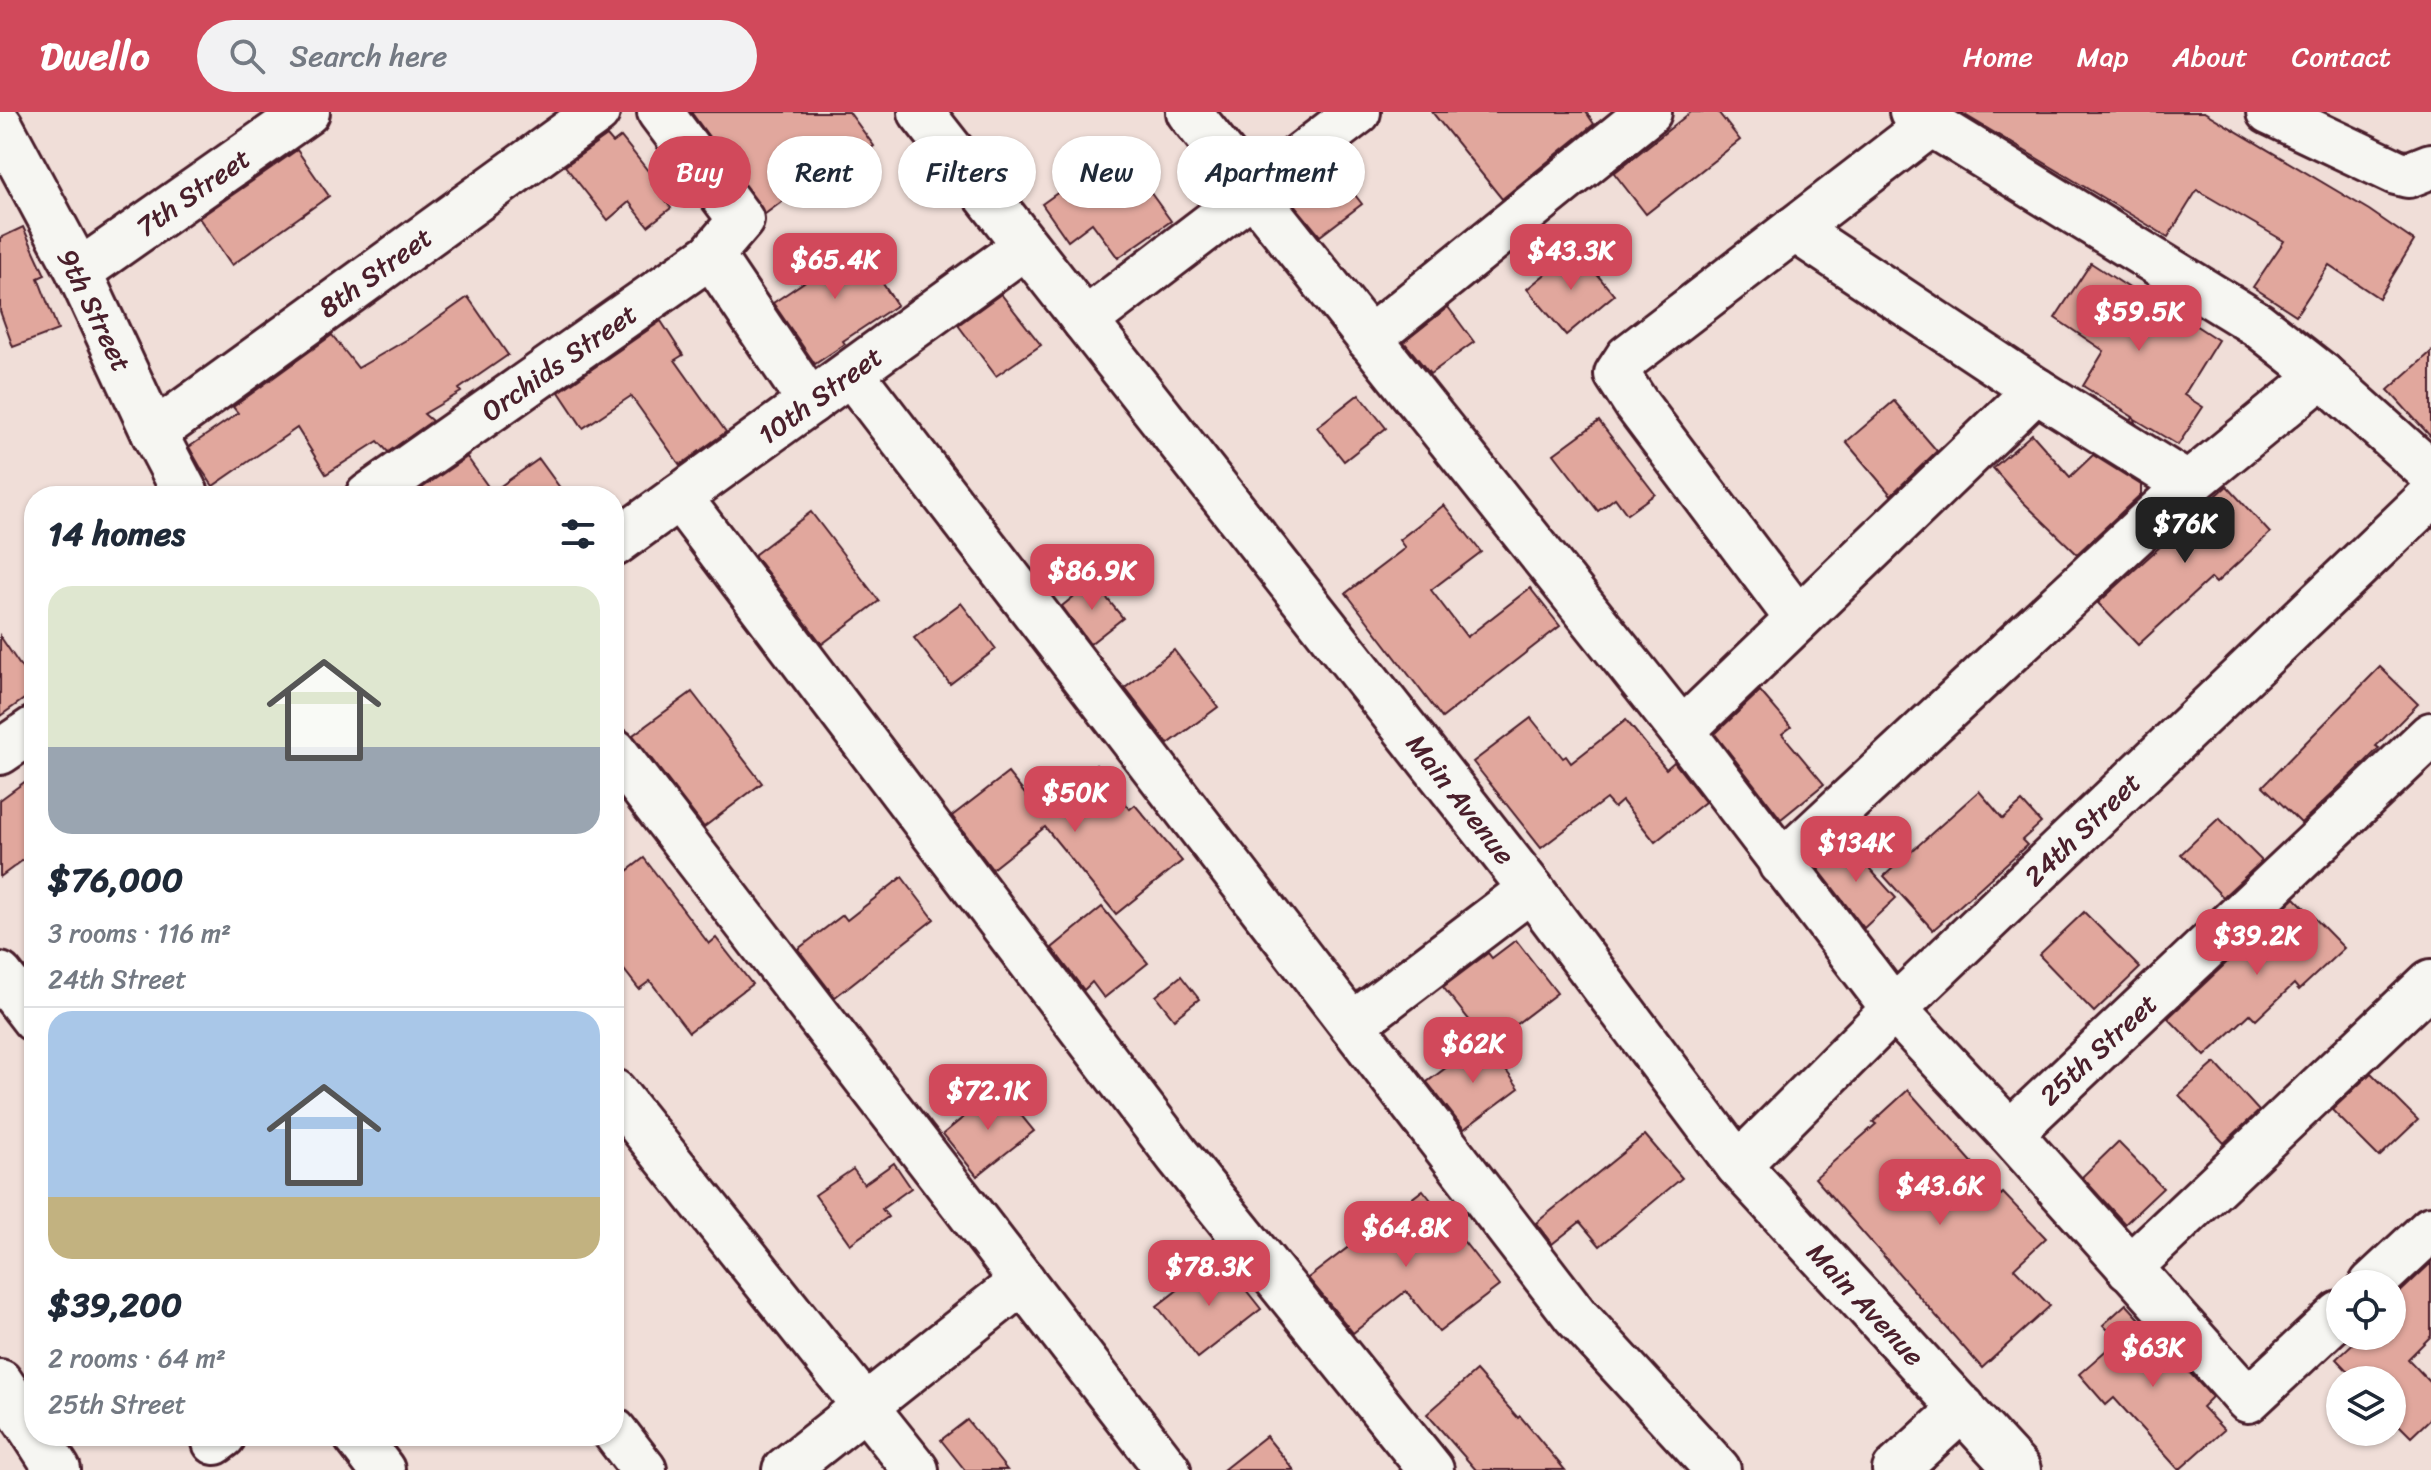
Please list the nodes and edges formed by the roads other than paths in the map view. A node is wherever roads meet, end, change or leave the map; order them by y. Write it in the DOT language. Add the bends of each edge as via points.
graph roads {
  1 [pos="307,112"];
  2 [pos="597,112"];
  3 [pos="660,112"];
  4 [pos="921,112"];
  5 [pos="1189,112"];
  6 [pos="1358,112"];
  7 [pos="1649,112"];
  8 [pos="2269,112"];
  9 [pos="1922,118"];
  10 [pos="0,125"];
  11 [pos="1208,136"];
  12 [pos="1327,136"];
  13 [pos="2431,166"];
  14 [pos="1232,208"];
  15 [pos="1264,208"];
  16 [pos="1794,229"];
  17 [pos="1025,246"];
  18 [pos="711,255"];
  19 [pos="79,272"];
  20 [pos="1085,321"];
  21 [pos="1369,339"];
  22 [pos="851,373"];
  23 [pos="2322,375"];
  24 [pos="2036,390"];
  25 [pos="810,402"];
  26 [pos="154,433"];
  27 [pos="2431,473"];
  28 [pos="2188,485"];
  29 [pos="182,486"];
  30 [pos="382,486"];
  31 [pos="2431,496"];
  32 [pos="679,497"];
  33 [pos="624,537"];
  34 [pos="1797,618"];
  35 [pos="1682,731"];
  36 [pos="2431,735"];
  37 [pos="24,736"];
  38 [pos="0,752"];
  39 [pos="624,764"];
  40 [pos="1781,864"];
  41 [pos="1531,889"];
  42 [pos="0,975"];
  43 [pos="2431,982"];
  44 [pos="24,1006"];
  45 [pos="1894,1009"];
  46 [pos="1352,1025"];
  47 [pos="624,1104"];
  48 [pos="2010,1133"];
  49 [pos="1738,1165"];
  50 [pos="2431,1229"];
  51 [pos="2129,1268"];
  52 [pos="2387,1270"];
  53 [pos="1023,1281"];
  54 [pos="2326,1327"];
  55 [pos="0,1382"];
  56 [pos="867,1407"];
  57 [pos="1963,1408"];
  58 [pos="24,1424"];
  59 [pos="624,1444"];
  60 [pos="364,1446"];
  61 [pos="382,1470"];
  62 [pos="644,1470"];
  63 [pos="785,1470"];
  64 [pos="916,1470"];
  65 [pos="1168,1470"];
  66 [pos="1431,1470"];
  67 [pos="1718,1470"];
  68 [pos="1895,1470"];
  69 [pos="2018,1470"];
  1 -- 19 [label="street, 7th Street"];
  2 -- 26 [label="street, 8th Street"];
  3 -- 18 [label="street, Orchids Street" via="741,220"];
  4 -- 17 [label="street, Main Avenue"];
  5 -- 11 [label="street"];
  6 -- 12 [label="street"];
  7 -- 21 [label="street"];
  8 -- 13 [label="street" via="2396,172 2408,175"];
  9 -- 16 [label="street"];
  9 -- 23 [label="street" via="2257,324"];
  10 -- 19 [label="street, 9th Street"];
  14 -- 20 [label="street"];
  15 -- 21 [label="street"];
  16 -- 24 [label="street"];
  16 -- 34 [label="street" via="1628,357 1617,374"];
  17 -- 20 [label="street, Main Avenue"];
  17 -- 22 [label="street, 10th Street"];
  18 -- 25 [label="street"];
  18 -- 30 [label="street, Orchids Street"];
  19 -- 26 [label="street, 9th Street"];
  20 -- 41 [label="street, Main Avenue"];
  21 -- 35 [label="street"];
  22 -- 25 [label="street, 10th Street"];
  22 -- 46 [label="street"];
  23 -- 27 [label="street"];
  23 -- 28 [label="street"];
  24 -- 28 [label="street"];
  24 -- 34 [label="street"];
  25 -- 32 [label="street, 10th Street"];
  26 -- 29 [label="street, 9th Street"];
  28 -- 40 [label="street"];
  31 -- 45 [label="street, 24th Street"];
  32 -- 33 [label="street, 10th Street"];
  32 -- 66 [label="street" via="1178,1156"];
  34 -- 35 [label="street"];
  35 -- 40 [label="street"];
  36 -- 48 [label="street, 25th Street"];
  37 -- 38 [label="street"];
  39 -- 53 [label="street"];
  40 -- 45 [label="street"];
  41 -- 46 [label="street"];
  41 -- 49 [label="street, Main Avenue"];
  42 -- 44 [label="street"];
  43 -- 51 [label="street"];
  45 -- 48 [label="street"];
  45 -- 49 [label="street, 24th Street"];
  46 -- 67 [label="street" via="1575,1315"];
  47 -- 56 [label="street"];
  48 -- 51 [label="street"];
  49 -- 57 [label="street, Main Avenue"];
  50 -- 52 [label="street"];
  51 -- 54 [label="street" via="2248,1400"];
  53 -- 56 [label="street"];
  53 -- 65 [label="street"];
  55 -- 58 [label="street"];
  56 -- 63 [label="street"];
  56 -- 64 [label="street"];
  57 -- 68 [label="street"];
  57 -- 69 [label="street, Main Avenue"];
  59 -- 62 [label="street"];
  60 -- 61 [label="street"];
}
